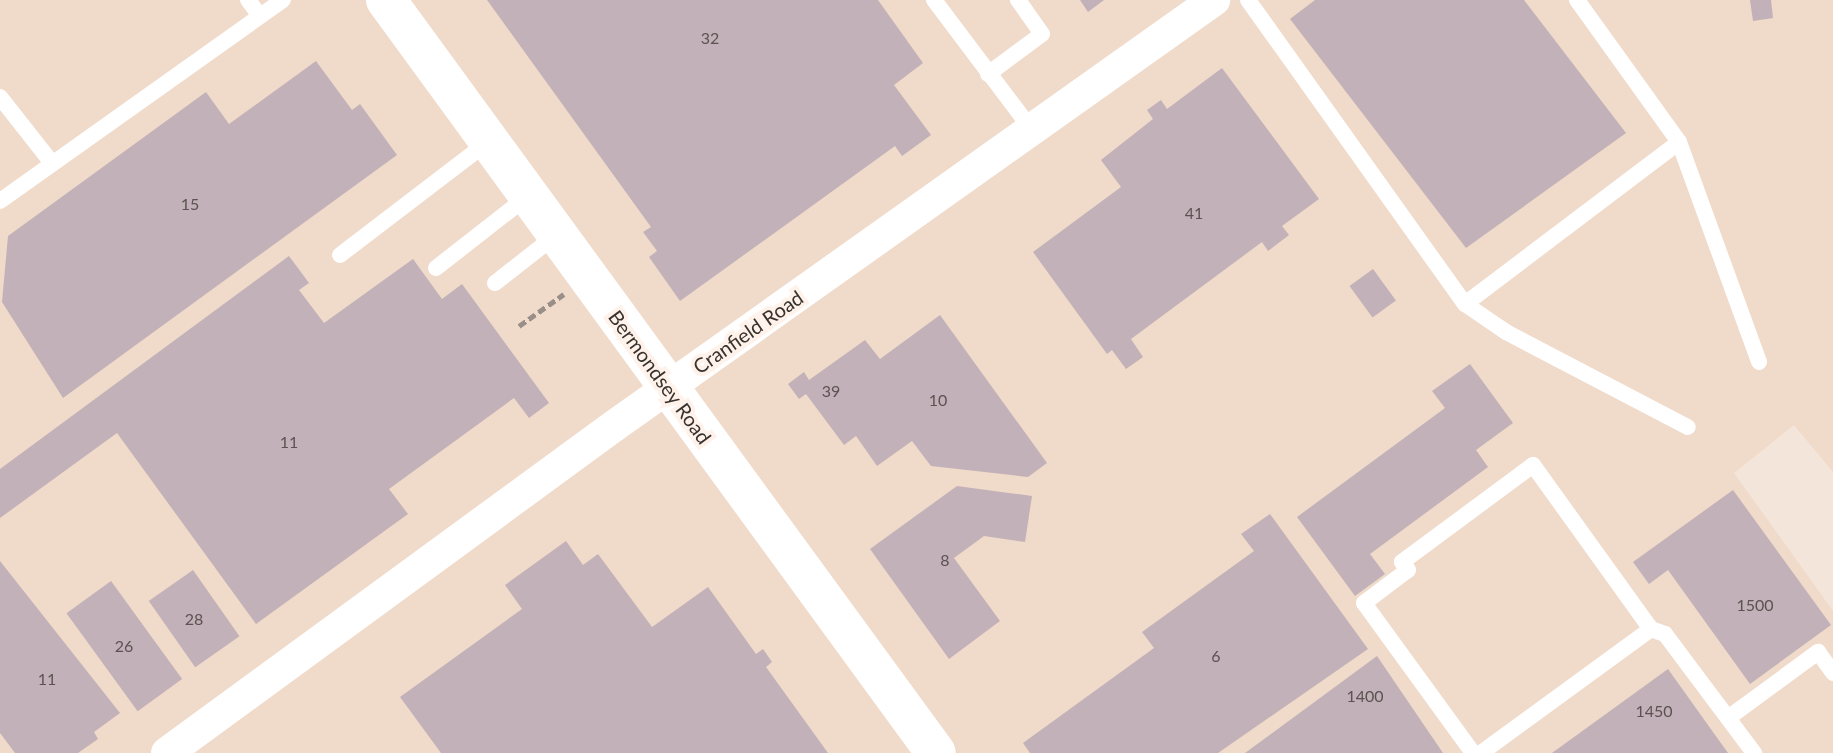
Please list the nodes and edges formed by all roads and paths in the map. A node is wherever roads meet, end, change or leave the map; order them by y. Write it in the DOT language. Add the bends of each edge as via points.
graph roads {
  1 [pos="248,0"];
  2 [pos="283,0"];
  3 [pos="386,0"];
  4 [pos="934,0"];
  5 [pos="1018,0"];
  6 [pos="1214,0"];
  7 [pos="1248,0"];
  8 [pos="1577,0"];
  9 [pos="260,16"];
  10 [pos="988,74"];
  11 [pos="0,97"];
  12 [pos="1032,130"];
  13 [pos="488,142"];
  14 [pos="1679,142"];
  15 [pos="52,163"];
  16 [pos="527,197"];
  17 [pos="0,201"];
  18 [pos="555,236"];
  19 [pos="340,255"];
  20 [pos="436,268"];
  21 [pos="495,283"];
  22 [pos="567,292"];
  23 [pos="1465,304"];
  24 [pos="519,326"];
  25 [pos="1759,362"];
  26 [pos="669,388"];
  27 [pos="1688,427"];
  28 [pos="1651,629"];
  29 [pos="1833,673"];
  30 [pos="1728,718"];
  31 [pos="167,753"];
  32 [pos="936,753"];
  33 [pos="1473,753"];
  34 [pos="1481,753"];
  35 [pos="1754,753"];
  1 -- 9 [label="lane"];
  2 -- 9 [label="lane"];
  3 -- 13 [label="street, Bermondsey Road"];
  4 -- 10 [label="lane"];
  5 -- 10 [label="lane" via="1042,34"];
  6 -- 12 [label="street, Cranfield Road"];
  7 -- 23 [label="lane"];
  8 -- 14 [label="lane"];
  9 -- 15 [label="lane"];
  10 -- 12 [label="lane"];
  11 -- 15 [label="lane"];
  12 -- 26 [label="street, Cranfield Road"];
  13 -- 16 [label="street, Bermondsey Road"];
  13 -- 19 [label="lane"];
  14 -- 23 [label="lane"];
  14 -- 25 [label="lane"];
  15 -- 17 [label="lane"];
  16 -- 18 [label="street, Bermondsey Road"];
  16 -- 20 [label="lane"];
  18 -- 21 [label="lane"];
  18 -- 26 [label="street, Bermondsey Road"];
  22 -- 24 [label="path"];
  23 -- 27 [label="lane" via="1506,332"];
  26 -- 31 [label="street, Cranfield Road"];
  26 -- 32 [label="street, Bermondsey Road"];
  28 -- 30 [label="lane" via="1665,634"];
  28 -- 33 [label="lane" via="1533,465 1402,562 1408,570 1364,603"];
  28 -- 34 [label="lane"];
  29 -- 30 [label="lane" via="1818,652"];
  30 -- 35 [label="lane"];
}
